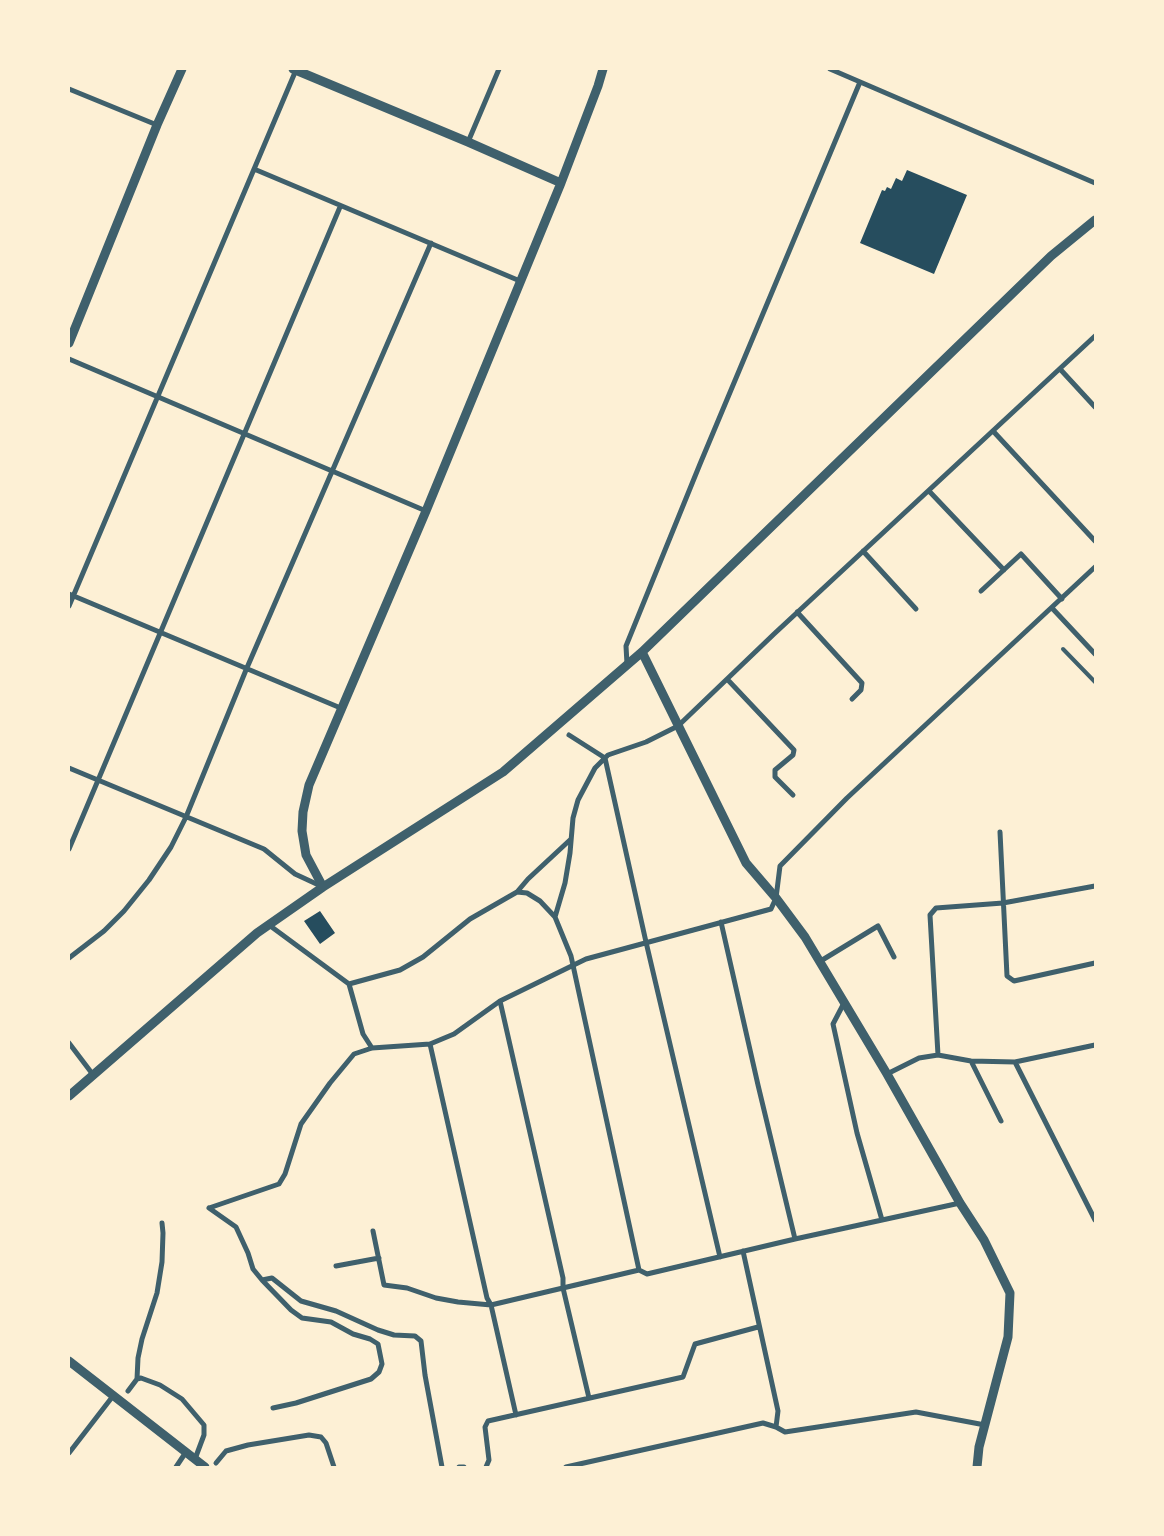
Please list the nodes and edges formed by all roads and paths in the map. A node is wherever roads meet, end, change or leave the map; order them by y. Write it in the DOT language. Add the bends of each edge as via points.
graph roads {
  1 [pos="182,69"];
  2 [pos="295,69"];
  3 [pos="500,69"];
  4 [pos="603,69"];
  5 [pos="830,69"];
  6 [pos="860,82"];
  7 [pos="69,88"];
  8 [pos="157,125"];
  9 [pos="468,142"];
  10 [pos="254,169"];
  11 [pos="1095,182"];
  12 [pos="561,183"];
  13 [pos="340,207"];
  14 [pos="1095,220"];
  15 [pos="431,243"];
  16 [pos="520,282"];
  17 [pos="1095,336"];
  18 [pos="69,344"];
  19 [pos="69,359"];
  20 [pos="1060,369"];
  21 [pos="159,396"];
  22 [pos="1095,407"];
  23 [pos="993,431"];
  24 [pos="245,433"];
  25 [pos="332,470"];
  26 [pos="928,491"];
  27 [pos="426,511"];
  28 [pos="1095,541"];
  29 [pos="863,551"];
  30 [pos="1095,568"];
  31 [pos="1004,570"];
  32 [pos="981,591"];
  33 [pos="71,594"];
  34 [pos="1062,599"];
  35 [pos="69,606"];
  36 [pos="1052,608"];
  37 [pos="916,609"];
  38 [pos="797,612"];
  39 [pos="160,632"];
  40 [pos="1063,649"];
  41 [pos="642,652"];
  42 [pos="1095,654"];
  43 [pos="627,664"];
  44 [pos="246,670"];
  45 [pos="727,679"];
  46 [pos="1095,682"];
  47 [pos="852,699"];
  48 [pos="343,709"];
  49 [pos="678,726"];
  50 [pos="569,735"];
  51 [pos="605,758"];
  52 [pos="69,768"];
  53 [pos="97,780"];
  54 [pos="793,795"];
  55 [pos="186,817"];
  56 [pos="1000,832"];
  57 [pos="571,838"];
  58 [pos="69,849"];
  59 [pos="1095,886"];
  60 [pos="323,887"];
  61 [pos="517,892"];
  62 [pos="776,898"];
  63 [pos="1003,903"];
  64 [pos="556,917"];
  65 [pos="721,922"];
  66 [pos="269,925"];
  67 [pos="646,942"];
  68 [pos="69,958"];
  69 [pos="894,958"];
  70 [pos="819,962"];
  71 [pos="1095,963"];
  72 [pos="572,965"];
  73 [pos="349,984"];
  74 [pos="500,1001"];
  75 [pos="844,1003"];
  76 [pos="69,1043"];
  77 [pos="430,1044"];
  78 [pos="1095,1045"];
  79 [pos="372,1048"];
  80 [pos="938,1055"];
  81 [pos="971,1061"];
  82 [pos="1015,1062"];
  83 [pos="887,1074"];
  84 [pos="94,1076"];
  85 [pos="69,1096"];
  86 [pos="1001,1121"];
  87 [pos="960,1203"];
  88 [pos="882,1220"];
  89 [pos="1095,1220"];
  90 [pos="162,1223"];
  91 [pos="373,1231"];
  92 [pos="795,1239"];
  93 [pos="743,1251"];
  94 [pos="720,1257"];
  95 [pos="379,1258"];
  96 [pos="336,1266"];
  97 [pos="639,1270"];
  98 [pos="262,1280"];
  99 [pos="563,1288"];
  100 [pos="491,1305"];
  101 [pos="758,1327"];
  102 [pos="69,1361"];
  103 [pos="137,1379"];
  104 [pos="128,1391"];
  105 [pos="113,1396"];
  106 [pos="589,1398"];
  107 [pos="273,1408"];
  108 [pos="516,1415"];
  109 [pos="985,1425"];
  110 [pos="776,1427"];
  111 [pos="69,1452"];
  112 [pos="186,1452"];
  113 [pos="195,1460"];
  114 [pos="216,1462"];
  115 [pos="176,1467"];
  116 [pos="205,1467"];
  117 [pos="334,1467"];
  118 [pos="442,1467"];
  119 [pos="459,1467"];
  120 [pos="464,1467"];
  121 [pos="486,1467"];
  122 [pos="566,1467"];
  123 [pos="976,1467"];
  1 -- 8 [label="street"];
  2 -- 9 [label="street"];
  2 -- 10 [label="street"];
  3 -- 9 [label="street"];
  4 -- 12 [label="street"];
  5 -- 6 [label="street"];
  6 -- 11 [label="street"];
  6 -- 43 [label="street" via="630,636 626,646"];
  7 -- 8 [label="street"];
  8 -- 18 [label="street"];
  9 -- 12 [label="street"];
  10 -- 13 [label="street"];
  10 -- 21 [label="street"];
  12 -- 16 [label="street"];
  13 -- 15 [label="street"];
  13 -- 24 [label="street"];
  14 -- 41 [label="street" via="1051,256"];
  15 -- 16 [label="street"];
  15 -- 25 [label="street"];
  16 -- 27 [label="street"];
  17 -- 20 [label="street"];
  19 -- 21 [label="street"];
  20 -- 22 [label="street"];
  20 -- 23 [label="street"];
  21 -- 24 [label="street"];
  21 -- 33 [label="street"];
  23 -- 26 [label="street"];
  23 -- 28 [label="street"];
  24 -- 25 [label="street"];
  24 -- 39 [label="street"];
  25 -- 27 [label="street"];
  25 -- 44 [label="street"];
  26 -- 29 [label="street"];
  26 -- 31 [label="street"];
  27 -- 48 [label="street"];
  29 -- 37 [label="street"];
  29 -- 38 [label="street"];
  30 -- 34 [label="street"];
  31 -- 32 [label="street"];
  31 -- 34 [label="street" via="1020,554"];
  33 -- 35 [label="street"];
  33 -- 39 [label="street"];
  34 -- 36 [label="street"];
  36 -- 42 [label="street"];
  36 -- 62 [label="street" via="847,798 780,866"];
  38 -- 45 [label="street"];
  38 -- 47 [label="street" via="862,683 861,690"];
  39 -- 44 [label="street"];
  39 -- 53 [label="street"];
  40 -- 46 [label="lane"];
  41 -- 43 [label="street"];
  41 -- 49 [label="street"];
  43 -- 60 [label="street" via="503,772"];
  44 -- 48 [label="street"];
  44 -- 55 [label="street"];
  45 -- 49 [label="street"];
  45 -- 54 [label="street" via="794,750 793,755 775,770 775,777"];
  48 -- 60 [label="street" via="310,785 303,812 306,855"];
  49 -- 51 [label="street"];
  49 -- 62 [label="street" via="746,863"];
  50 -- 51 [label="street"];
  51 -- 57 [label="street" via="595,768 578,800"];
  51 -- 67 [label="street"];
  52 -- 53 [label="street"];
  53 -- 55 [label="street"];
  53 -- 58 [label="street"];
  55 -- 60 [label="street" via="264,849 295,874"];
  55 -- 68 [label="street" via="154,874 124,911"];
  56 -- 63 [label="street"];
  57 -- 61 [label="street"];
  57 -- 64 [label="street"];
  59 -- 63 [label="street"];
  60 -- 66 [label="street"];
  61 -- 64 [label="street" via="527,893 540,901"];
  61 -- 73 [label="street" via="470,919 423,957 400,970"];
  62 -- 65 [label="street" via="770,909"];
  62 -- 70 [label="street"];
  63 -- 71 [label="street" via="1007,976 1014,981"];
  63 -- 80 [label="street" via="936,908 930,915"];
  64 -- 72 [label="street"];
  65 -- 67 [label="street"];
  65 -- 92 [label="street"];
  66 -- 73 [label="street"];
  66 -- 84 [label="street"];
  67 -- 72 [label="street"];
  67 -- 94 [label="street"];
  69 -- 70 [label="street" via="878,926"];
  70 -- 75 [label="street"];
  72 -- 74 [label="street"];
  72 -- 97 [label="street"];
  73 -- 79 [label="street" via="363,1034"];
  74 -- 77 [label="street" via="454,1034"];
  74 -- 99 [label="street"];
  75 -- 83 [label="street"];
  75 -- 88 [label="street" via="833,1024 857,1133"];
  76 -- 84 [label="street"];
  77 -- 79 [label="street"];
  77 -- 100 [label="street"];
  78 -- 82 [label="street"];
  79 -- 98 [label="street" via="354,1054 301,1124 279,1184 209,1208 236,1227 252,1269"];
  80 -- 81 [label="street"];
  80 -- 83 [label="street" via="919,1058"];
  81 -- 82 [label="street"];
  81 -- 86 [label="street"];
  82 -- 89 [label="street"];
  83 -- 87 [label="street"];
  84 -- 85 [label="street"];
  87 -- 88 [label="street"];
  87 -- 109 [label="street" via="984,1240 1010,1293 1008,1337"];
  88 -- 92 [label="street"];
  90 -- 103 [label="street" via="162,1262 157,1293 142,1339"];
  91 -- 95 [label="street"];
  92 -- 93 [label="street"];
  93 -- 94 [label="street"];
  93 -- 101 [label="street"];
  94 -- 97 [label="street" via="647,1274"];
  95 -- 96 [label="street"];
  95 -- 100 [label="street" via="384,1285 407,1288 436,1298"];
  97 -- 99 [label="street"];
  98 -- 107 [label="street" via="302,1318 331,1322 370,1339 378,1344 382,1354 379,1372 370,1379"];
  98 -- 118 [label="street" via="272,1278 301,1301 336,1311 378,1330 415,1336 421,1341"];
  99 -- 100 [label="street"];
  99 -- 106 [label="street"];
  100 -- 108 [label="street"];
  101 -- 106 [label="street" via="695,1344 683,1376"];
  101 -- 110 [label="street" via="778,1411"];
  102 -- 105 [label="street"];
  103 -- 104 [label="street"];
  103 -- 113 [label="street" via="168,1390 182,1400 204,1425"];
  105 -- 111 [label="street"];
  105 -- 112 [label="street"];
  106 -- 108 [label="street"];
  108 -- 121 [label="street" via="488,1421 485,1427 489,1460"];
  109 -- 110 [label="street" via="916,1412 785,1432"];
  109 -- 123 [label="street"];
  110 -- 122 [label="street" via="762,1423"];
  112 -- 113 [label="street"];
  112 -- 115 [label="street"];
  113 -- 116 [label="street"];
  114 -- 117 [label="street" via="226,1451 309,1435 321,1437 326,1443"];
  119 -- 120 [label="street"];
}
